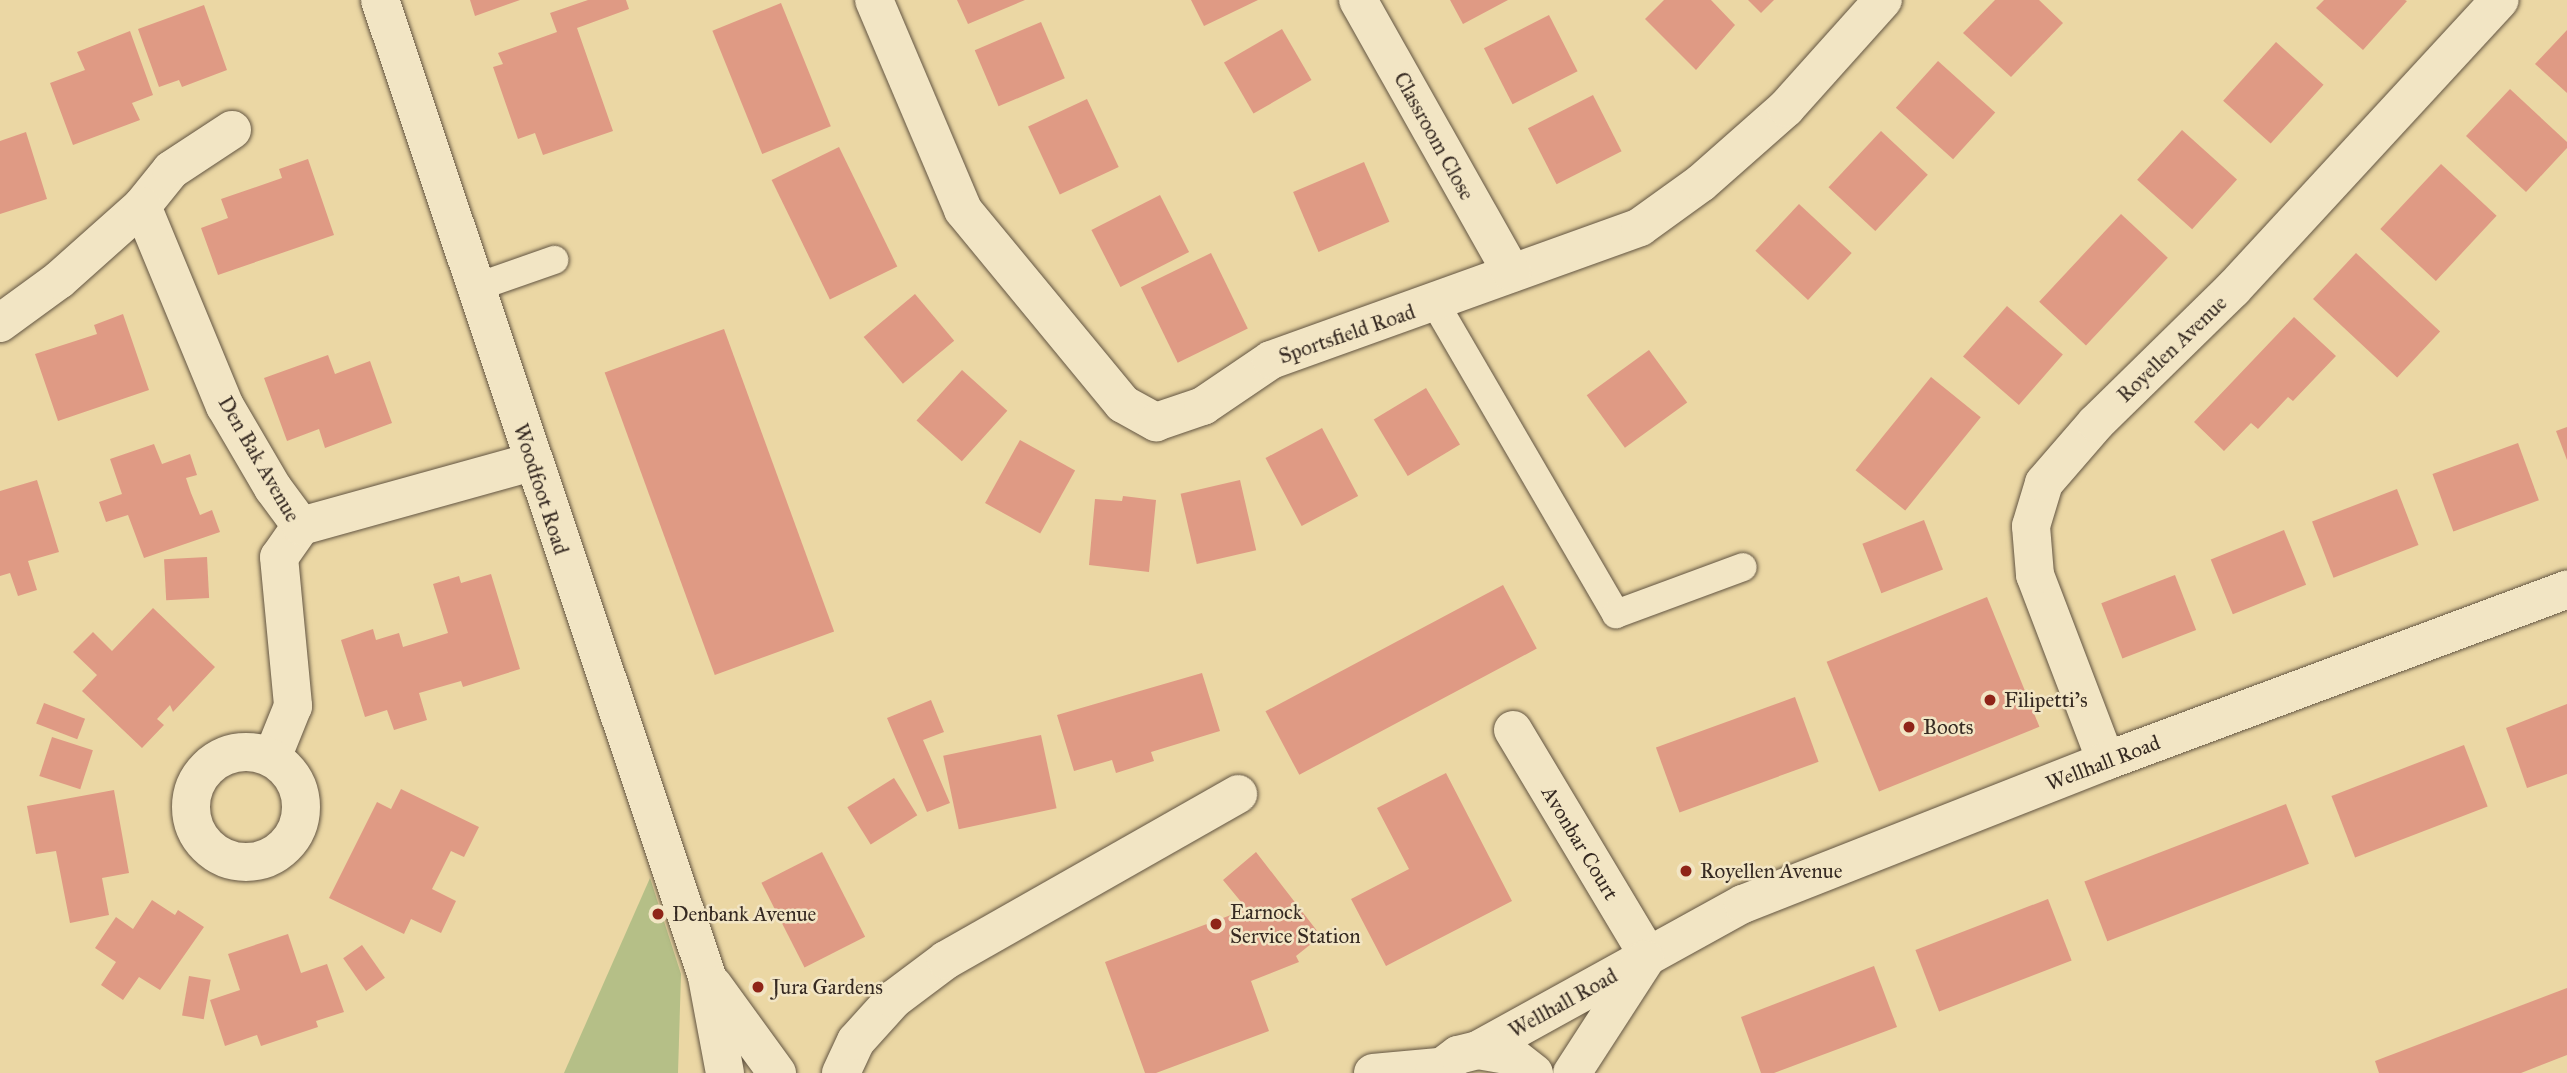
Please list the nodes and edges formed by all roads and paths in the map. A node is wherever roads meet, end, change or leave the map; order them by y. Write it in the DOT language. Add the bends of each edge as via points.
graph roads {
  1 [pos="380,0"];
  2 [pos="874,0"];
  3 [pos="1358,0"];
  4 [pos="1883,0"];
  5 [pos="2500,0"];
  6 [pos="232,130"];
  7 [pos="142,206"];
  8 [pos="554,260"];
  9 [pos="1511,272"];
  10 [pos="477,287"];
  11 [pos="1435,303"];
  12 [pos="0,323"];
  13 [pos="531,462"];
  14 [pos="301,526"];
  15 [pos="1743,567"];
  16 [pos="2567,590"];
  17 [pos="1513,730"];
  18 [pos="272,758"];
  19 [pos="2106,761"];
  20 [pos="1238,794"];
  21 [pos="1648,956"];
  22 [pos="707,977"];
  23 [pos="1478,1050"];
  24 [pos="1437,1070"];
  25 [pos="726,1073"];
  26 [pos="777,1073"];
  27 [pos="841,1073"];
  28 [pos="1373,1073"];
  29 [pos="1534,1073"];
  30 [pos="1572,1073"];
  1 -- 10 [label="street, Woodfoot Road"];
  2 -- 11 [label="street, Sportsfield Road" via="963,210 1123,404 1156,422 1203,406 1271,360"];
  3 -- 9 [label="street, Classroom Close"];
  4 -- 9 [label="street, Sportsfield Road" via="1786,108 1701,183 1640,227"];
  5 -- 19 [label="street, Royellen Avenue" via="2233,289 2043,483 2031,526 2035,575"];
  6 -- 7 [label="street" via="171,170"];
  7 -- 12 [label="street" via="58,280"];
  7 -- 14 [label="street, Den Bak Avenue" via="225,407 272,488"];
  8 -- 10 [label="lane"];
  9 -- 11 [label="street, Sportsfield Road"];
  10 -- 13 [label="street, Woodfoot Road"];
  11 -- 15 [label="lane" via="1616,614"];
  13 -- 14 [label="street"];
  13 -- 22 [label="street, Woodfoot Road"];
  14 -- 18 [label="street, Den Bak Avenue" via="279,557 293,706"];
  16 -- 19 [label="street, Wellhall Road"];
  17 -- 21 [label="street, Avonbar Court"];
  19 -- 21 [label="street, Wellhall Road" via="1743,904"];
  20 -- 27 [label="street" via="946,960 894,999 856,1041"];
  21 -- 23 [label="street, Wellhall Road"];
  21 -- 30 [label="street, Wellhall Road"];
  22 -- 25 [label="street, Woodfoot Road"];
  22 -- 26 [label="street, Woodfoot Road"];
  23 -- 24 [label="street, Wellhall Road"];
  23 -- 29 [label="street" via="1512,1056"];
  24 -- 28 [label="street"];
}
